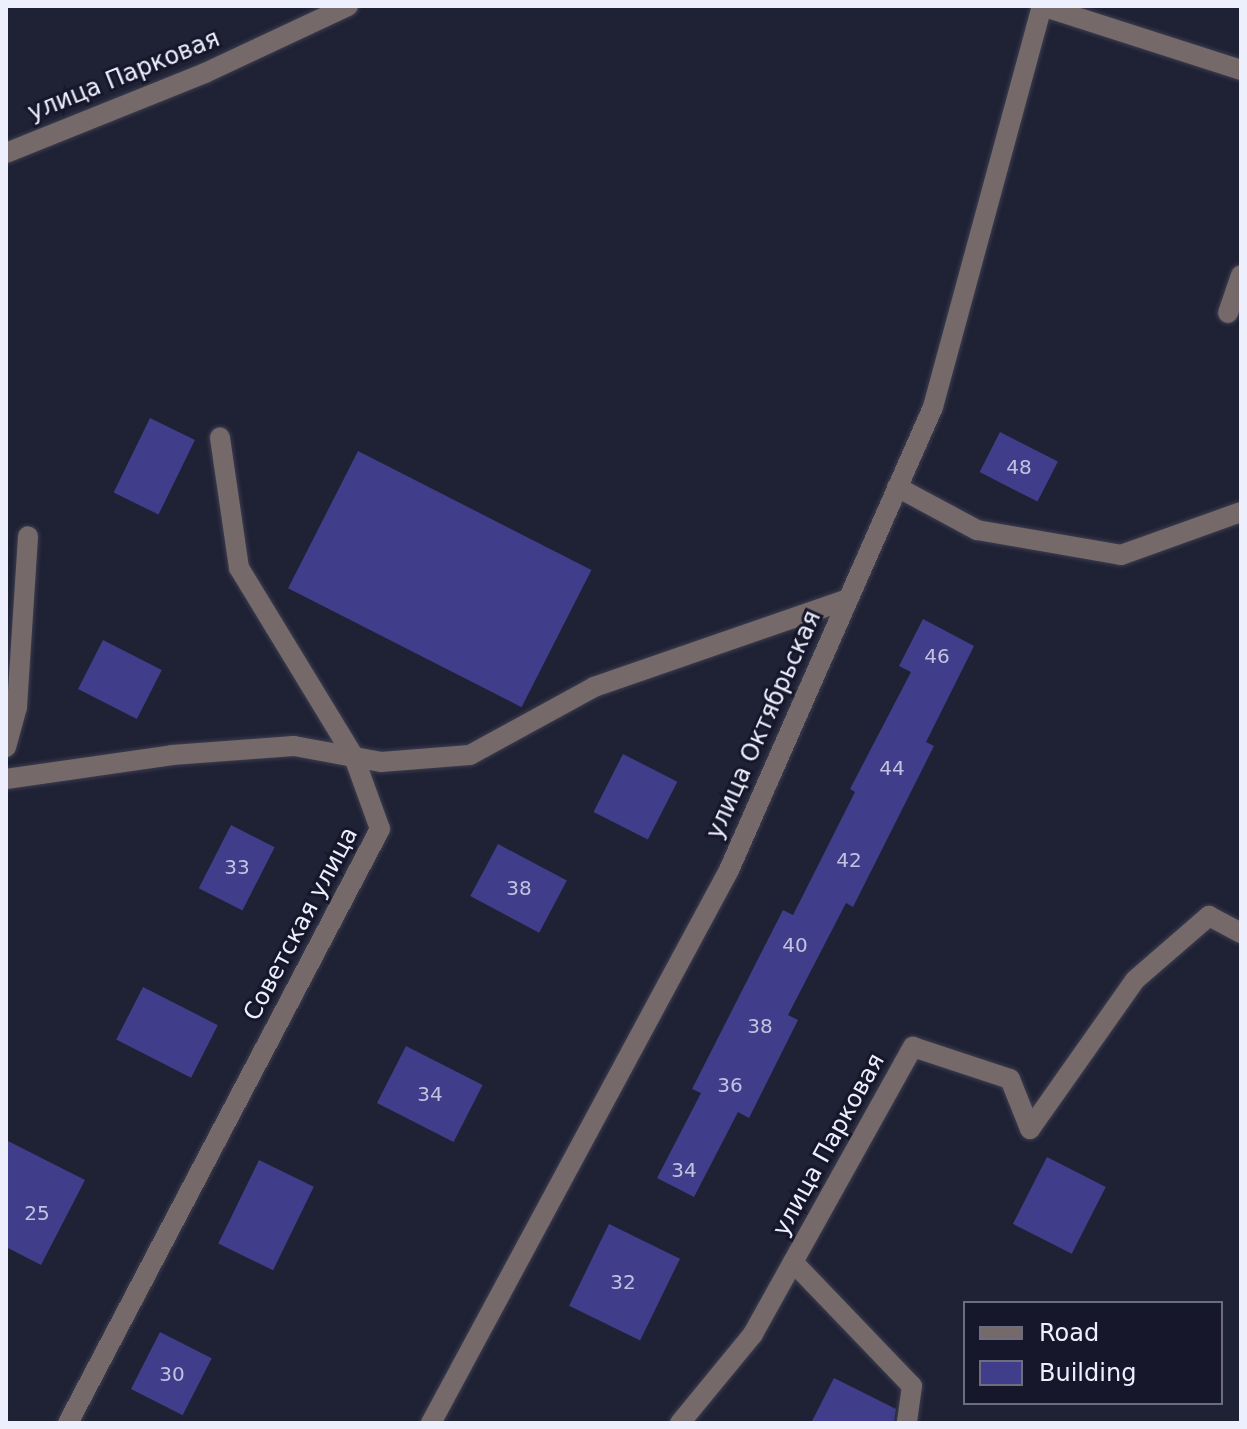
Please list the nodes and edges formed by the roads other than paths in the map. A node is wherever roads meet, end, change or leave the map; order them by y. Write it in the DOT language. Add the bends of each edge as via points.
graph roads {
  1 [pos="348,6"];
  2 [pos="1042,6"];
  3 [pos="1241,70"];
  4 [pos="6,153"];
  5 [pos="1241,275"];
  6 [pos="1228,313"];
  7 [pos="220,437"];
  8 [pos="897,487"];
  9 [pos="1241,512"];
  10 [pos="28,536"];
  11 [pos="848,599"];
  12 [pos="6,747"];
  13 [pos="354,757"];
  14 [pos="6,779"];
  15 [pos="1241,933"];
  16 [pos="793,1262"];
  17 [pos="68,1423"];
  18 [pos="431,1423"];
  19 [pos="680,1423"];
  20 [pos="907,1423"];
  1 -- 4 [label="street, улица Парковая" via="205,73"];
  2 -- 3 [label="street"];
  2 -- 8 [label="street, улица Октябрьская" via="933,407"];
  5 -- 6 [label="street"];
  7 -- 13 [label="street, Советская улица" via="239,568"];
  8 -- 9 [label="street" via="977,530 1121,555"];
  8 -- 11 [label="street, улица Октябрьская"];
  10 -- 12 [label="street" via="17,707"];
  11 -- 13 [label="street" via="594,687 470,755 381,762"];
  11 -- 18 [label="street, улица Октябрьская" via="729,870"];
  13 -- 14 [label="street" via="294,746 172,755"];
  13 -- 17 [label="street, Советская улица" via="380,829"];
  15 -- 16 [label="street, улица Парковая" via="1209,916 1135,980 1030,1129 1010,1079 913,1047"];
  16 -- 19 [label="street, улица Парковая" via="753,1334"];
  16 -- 20 [label="street, улица Парковая" via="912,1386"];
}
